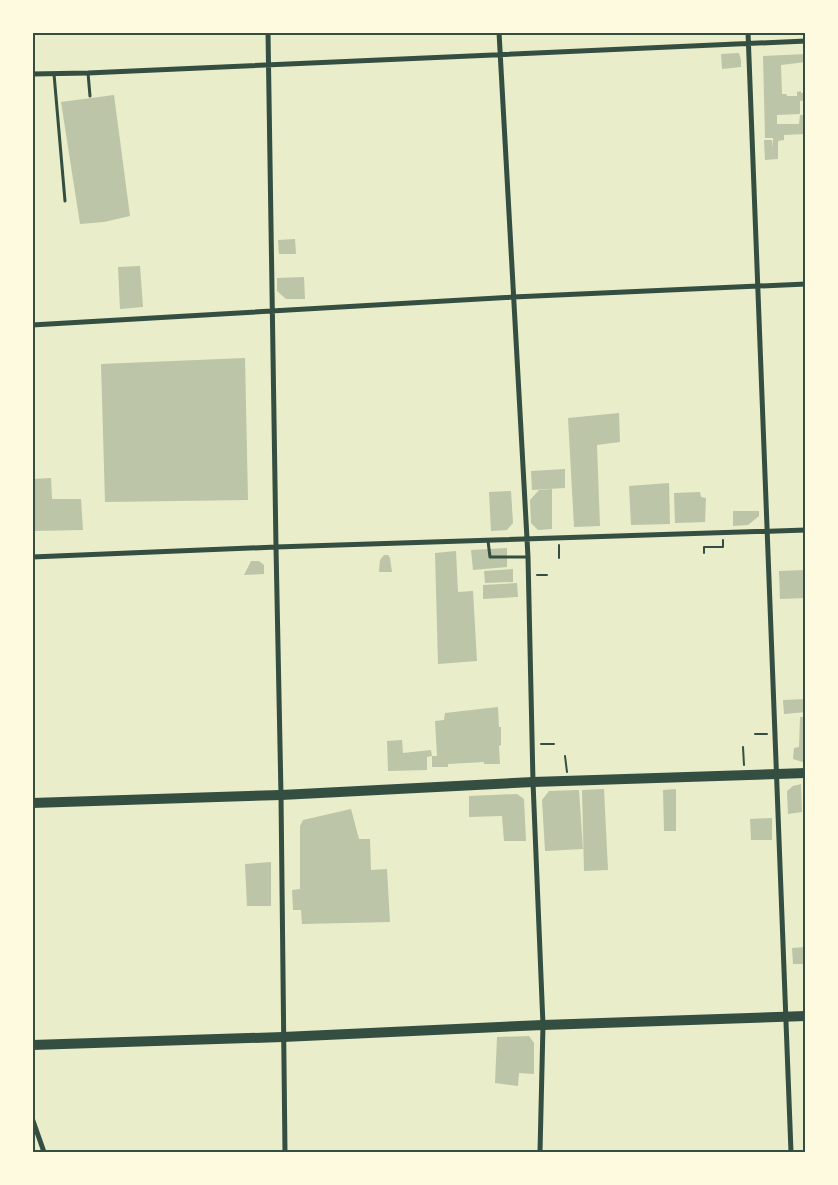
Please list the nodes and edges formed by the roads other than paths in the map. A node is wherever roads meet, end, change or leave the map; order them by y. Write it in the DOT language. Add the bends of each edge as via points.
graph roads {
  1 [pos="268,32"];
  2 [pos="499,32"];
  3 [pos="748,32"];
  4 [pos="806,41"];
  5 [pos="749,44"];
  6 [pos="500,56"];
  7 [pos="268,65"];
  8 [pos="88,73"];
  9 [pos="32,74"];
  10 [pos="54,74"];
  11 [pos="90,96"];
  12 [pos="65,201"];
  13 [pos="806,284"];
  14 [pos="759,286"];
  15 [pos="513,297"];
  16 [pos="272,311"];
  17 [pos="32,325"];
  18 [pos="806,530"];
  19 [pos="766,531"];
  20 [pos="527,540"];
  21 [pos="488,541"];
  22 [pos="276,547"];
  23 [pos="528,556"];
  24 [pos="32,557"];
  25 [pos="806,773"];
  26 [pos="778,774"];
  27 [pos="533,782"];
  28 [pos="281,796"];
  29 [pos="32,803"];
  30 [pos="806,1016"];
  31 [pos="785,1017"];
  32 [pos="543,1025"];
  33 [pos="283,1037"];
  34 [pos="32,1045"];
  35 [pos="32,1118"];
  36 [pos="44,1152"];
  37 [pos="285,1152"];
  38 [pos="540,1152"];
  39 [pos="791,1152"];
  1 -- 7 [label="street"];
  2 -- 6 [label="street"];
  3 -- 5 [label="street"];
  4 -- 5 [label="street"];
  5 -- 6 [label="street"];
  5 -- 14 [label="street"];
  6 -- 7 [label="street"];
  6 -- 15 [label="street"];
  7 -- 8 [label="street"];
  7 -- 16 [label="street"];
  8 -- 10 [label="street"];
  8 -- 11 [label="lane"];
  9 -- 10 [label="street"];
  10 -- 12 [label="lane"];
  13 -- 14 [label="street"];
  14 -- 15 [label="street"];
  14 -- 19 [label="street"];
  15 -- 16 [label="street"];
  15 -- 20 [label="street"];
  16 -- 17 [label="street"];
  16 -- 22 [label="street"];
  18 -- 19 [label="street"];
  19 -- 20 [label="street"];
  19 -- 26 [label="street"];
  20 -- 21 [label="street"];
  20 -- 23 [label="street"];
  21 -- 22 [label="street"];
  21 -- 23 [label="lane" via="490,557"];
  22 -- 24 [label="street"];
  22 -- 28 [label="street"];
  23 -- 27 [label="street"];
  25 -- 26 [label="main road"];
  26 -- 27 [label="main road"];
  26 -- 31 [label="street"];
  27 -- 28 [label="main road"];
  27 -- 32 [label="street"];
  28 -- 29 [label="main road"];
  28 -- 33 [label="street"];
  30 -- 31 [label="main road"];
  31 -- 32 [label="main road"];
  31 -- 39 [label="street"];
  32 -- 33 [label="main road"];
  32 -- 38 [label="street"];
  33 -- 34 [label="main road"];
  33 -- 37 [label="street"];
  35 -- 36 [label="street"];
}
